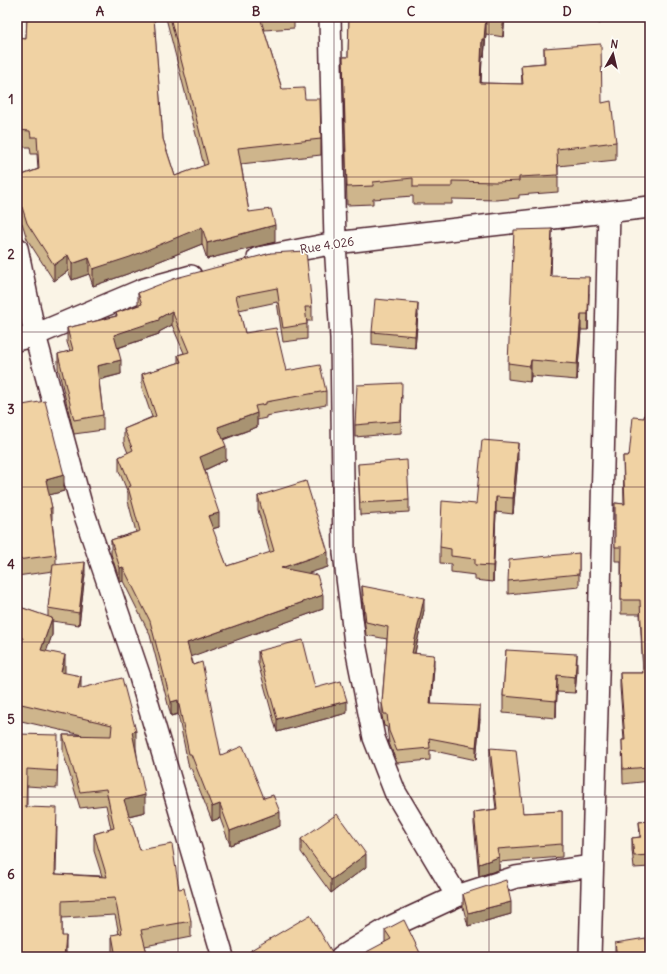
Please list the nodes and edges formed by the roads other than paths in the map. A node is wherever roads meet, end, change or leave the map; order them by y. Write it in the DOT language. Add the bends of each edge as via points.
graph roads {
  1 [pos="330,17"];
  2 [pos="650,207"];
  3 [pos="609,212"];
  4 [pos="335,243"];
  5 [pos="17,248"];
  6 [pos="239,263"];
  7 [pos="210,271"];
  8 [pos="26,338"];
  9 [pos="592,866"];
  10 [pos="457,896"];
  11 [pos="223,957"];
  12 [pos="341,957"];
  13 [pos="590,957"];
  1 -- 4 [label="street"];
  2 -- 3 [label="street, Rue 4.026"];
  3 -- 4 [label="street, Rue 4.026"];
  3 -- 9 [label="street"];
  4 -- 6 [label="street, Rue 4.026"];
  4 -- 10 [label="street" via="341,338 344,553 355,643 374,738 395,792"];
  5 -- 8 [label="street"];
  7 -- 8 [label="street" via="144,289"];
  8 -- 11 [label="street" via="140,677"];
  9 -- 10 [label="street" via="516,877"];
  9 -- 13 [label="street"];
  10 -- 12 [label="street" via="390,927"];
}
